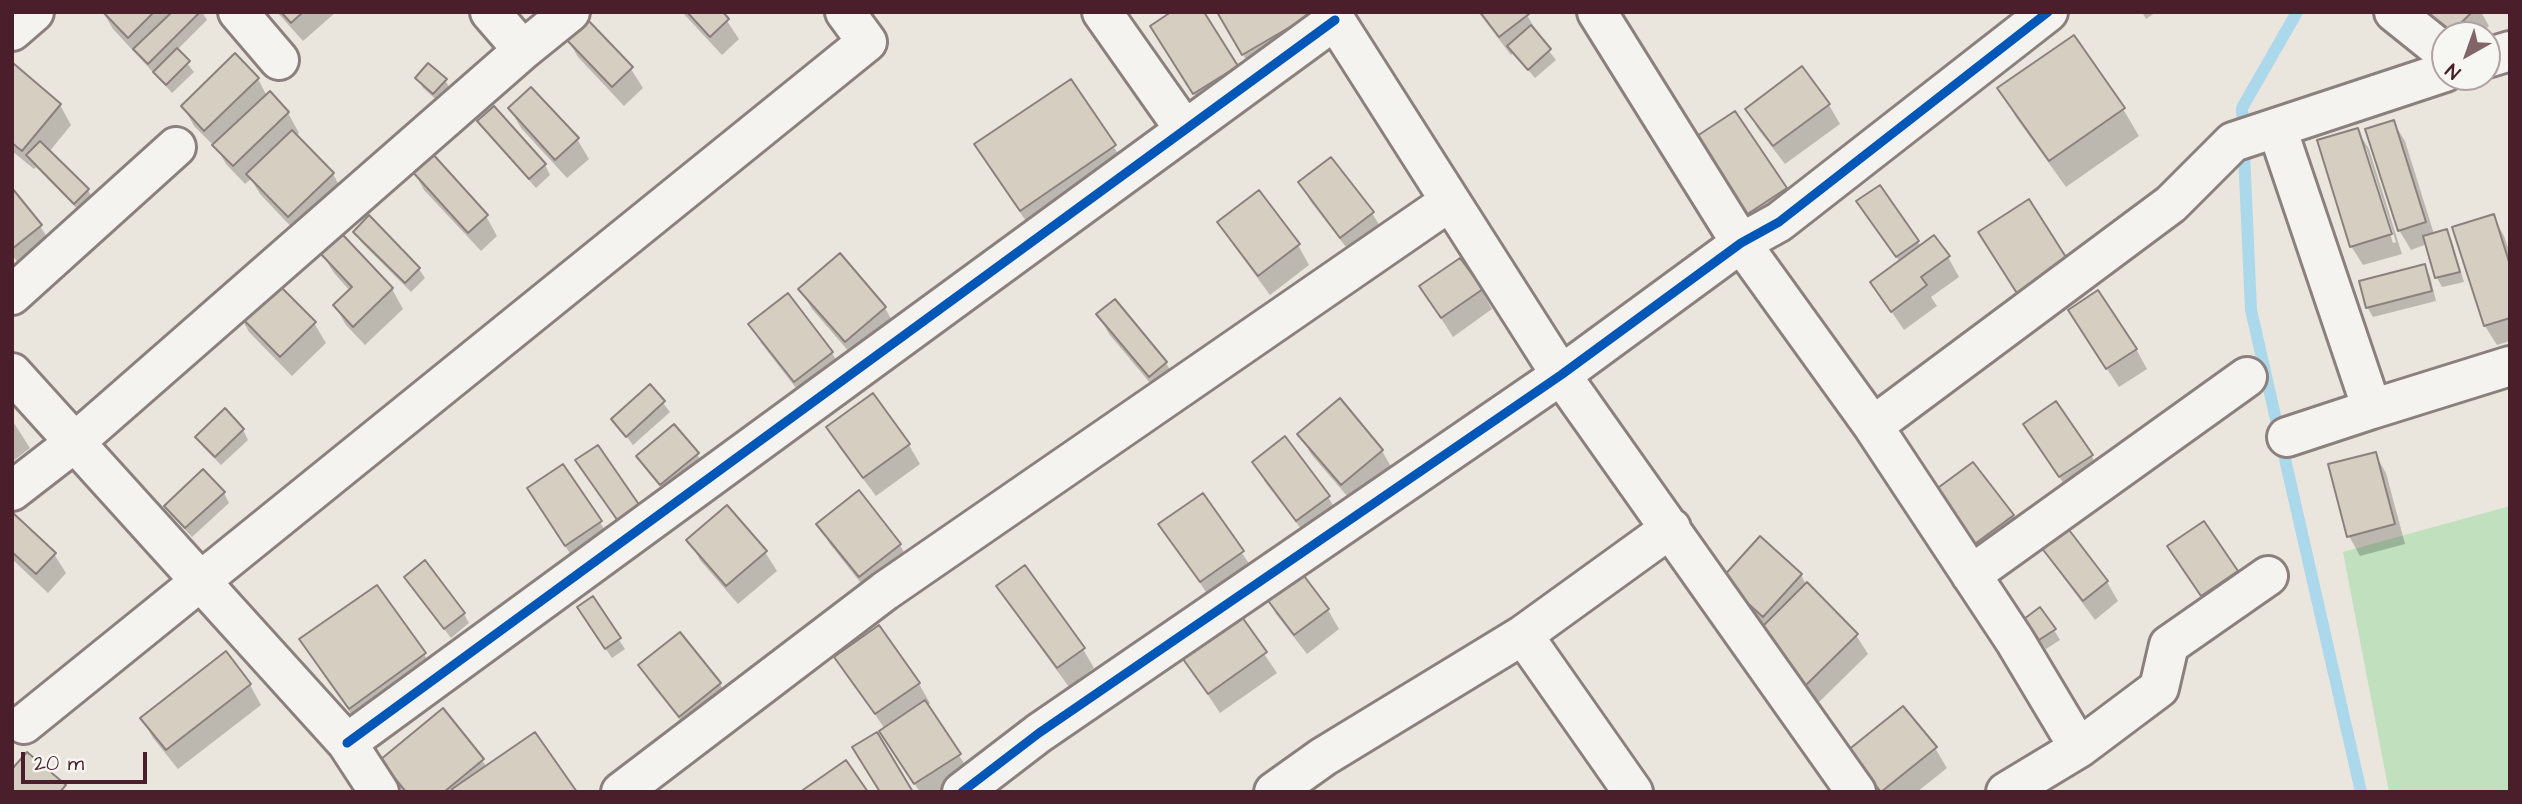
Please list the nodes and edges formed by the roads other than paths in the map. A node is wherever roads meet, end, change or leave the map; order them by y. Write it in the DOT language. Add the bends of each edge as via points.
graph roads {
  1 [pos="34,12"];
  2 [pos="237,12"];
  3 [pos="490,12"];
  4 [pos="570,12"];
  5 [pos="845,12"];
  6 [pos="1102,12"];
  7 [pos="1597,12"];
  8 [pos="2048,12"];
  9 [pos="2394,12"];
  10 [pos="1332,16"];
  11 [pos="12,31"];
  12 [pos="2431,42"];
  13 [pos="523,50"];
  14 [pos="279,60"];
  15 [pos="2431,77"];
  16 [pos="2277,128"];
  17 [pos="1185,130"];
  18 [pos="176,147"];
  19 [pos="1449,202"];
  20 [pos="1741,243"];
  21 [pos="12,295"];
  22 [pos="2510,366"];
  23 [pos="12,373"];
  24 [pos="1561,375"];
  25 [pos="2247,377"];
  26 [pos="2372,409"];
  27 [pos="1873,426"];
  28 [pos="2287,437"];
  29 [pos="74,443"];
  30 [pos="12,491"];
  31 [pos="1671,528"];
  32 [pos="1971,575"];
  33 [pos="2267,576"];
  34 [pos="201,582"];
  35 [pos="1523,635"];
  36 [pos="24,724"];
  37 [pos="346,743"];
  38 [pos="2079,748"];
  39 [pos="379,792"];
  40 [pos="621,792"];
  41 [pos="962,792"];
  42 [pos="1274,792"];
  43 [pos="1633,792"];
  44 [pos="1856,792"];
  45 [pos="2006,792"];
  1 -- 11 [label="street"];
  2 -- 14 [label="street"];
  3 -- 13 [label="street"];
  4 -- 13 [label="street"];
  5 -- 34 [label="street" via="867,42"];
  6 -- 17 [label="street"];
  7 -- 20 [label="street"];
  8 -- 20 [label="street" via="1779,222"];
  9 -- 12 [label="street"];
  10 -- 17 [label="street"];
  10 -- 19 [label="street"];
  13 -- 29 [label="street"];
  15 -- 16 [label="street"];
  16 -- 26 [label="street"];
  16 -- 27 [label="street" via="2233,142 2171,204"];
  17 -- 37 [label="street"];
  18 -- 21 [label="street"];
  19 -- 24 [label="street"];
  19 -- 40 [label="street" via="885,591"];
  20 -- 24 [label="street"];
  20 -- 27 [label="street"];
  22 -- 26 [label="street"];
  23 -- 29 [label="street"];
  24 -- 31 [label="street"];
  24 -- 41 [label="street" via="1040,733"];
  25 -- 32 [label="street"];
  26 -- 28 [label="street"];
  27 -- 32 [label="street"];
  29 -- 30 [label="street"];
  29 -- 34 [label="street"];
  31 -- 35 [label="street"];
  31 -- 44 [label="street"];
  32 -- 38 [label="street"];
  33 -- 38 [label="street" via="2169,646 2159,688"];
  34 -- 36 [label="street"];
  34 -- 37 [label="street"];
  35 -- 42 [label="street"];
  35 -- 43 [label="street"];
  37 -- 39 [label="street"];
  38 -- 45 [label="street"];
}
